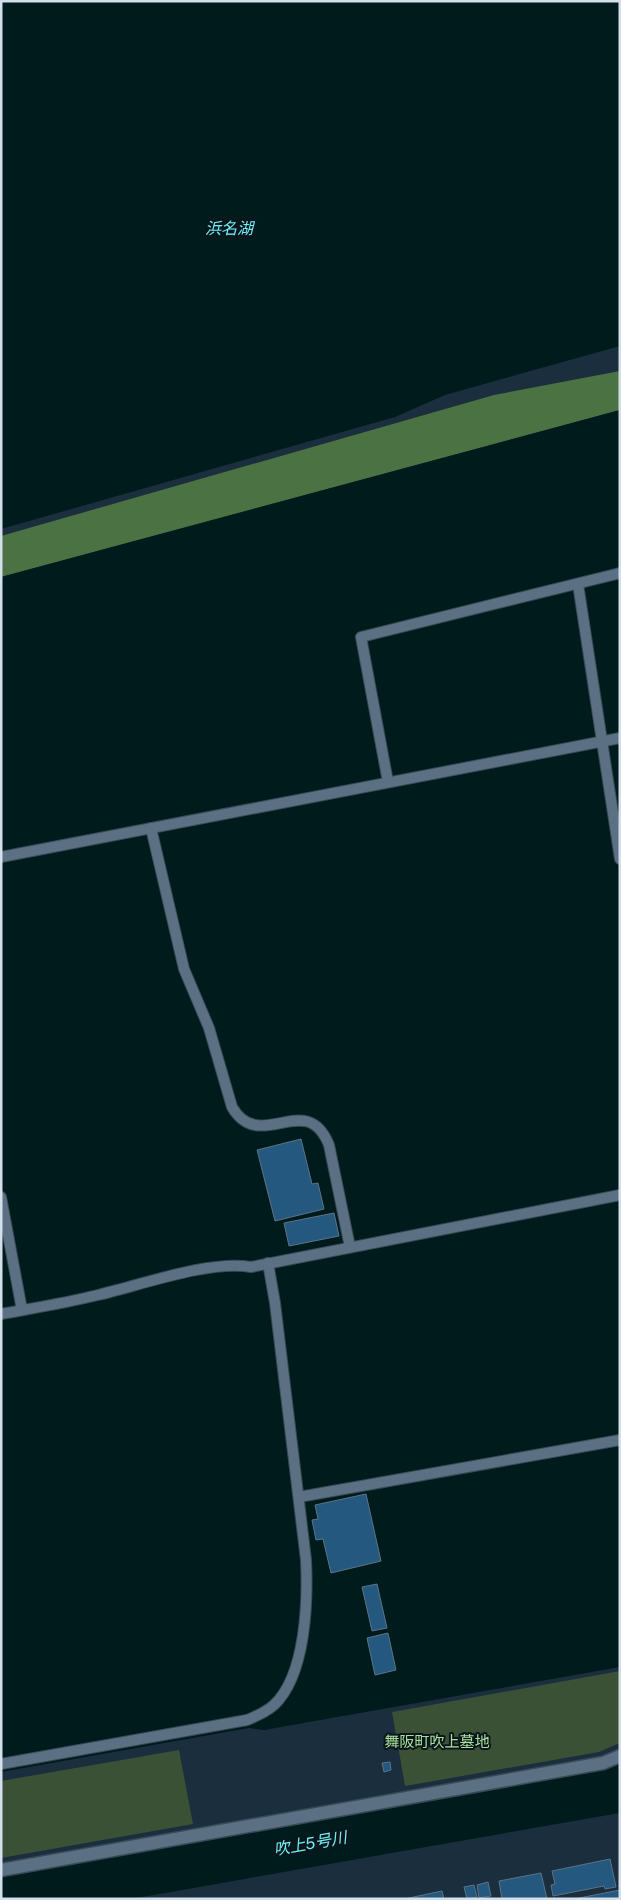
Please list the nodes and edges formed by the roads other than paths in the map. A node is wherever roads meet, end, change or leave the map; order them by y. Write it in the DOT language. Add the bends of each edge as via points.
graph roads {
  1 [pos="620,573"];
  2 [pos="578,584"];
  3 [pos="620,738"];
  4 [pos="602,741"];
  5 [pos="388,782"];
  6 [pos="151,828"];
  7 [pos="1,857"];
  8 [pos="620,859"];
  9 [pos="620,1195"];
  10 [pos="1,1197"];
  11 [pos="350,1247"];
  12 [pos="268,1263"];
  13 [pos="22,1310"];
  14 [pos="1,1314"];
  15 [pos="620,1440"];
  16 [pos="299,1497"];
  17 [pos="620,1756"];
  18 [pos="1,1764"];
  19 [pos="1,1870"];
  1 -- 2 [label="lane"];
  2 -- 4 [label="lane"];
  2 -- 5 [label="lane" via="361,637"];
  3 -- 4 [label="lane"];
  4 -- 5 [label="lane"];
  4 -- 8 [label="lane"];
  5 -- 6 [label="lane"];
  6 -- 7 [label="lane"];
  6 -- 11 [label="lane" via="184,969 210,1028 232,1107 238,1118 248,1124 260,1126 310,1121 324,1133"];
  9 -- 11 [label="lane"];
  10 -- 13 [label="lane"];
  11 -- 12 [label="lane"];
  12 -- 13 [label="lane" via="251,1267 237,1264 183,1274"];
  12 -- 16 [label="lane"];
  13 -- 14 [label="lane"];
  15 -- 16 [label="lane"];
  16 -- 18 [label="lane" via="308,1600 303,1639 291,1677 275,1704 247,1720"];
  17 -- 19 [label="street" via="603,1763"];
}
